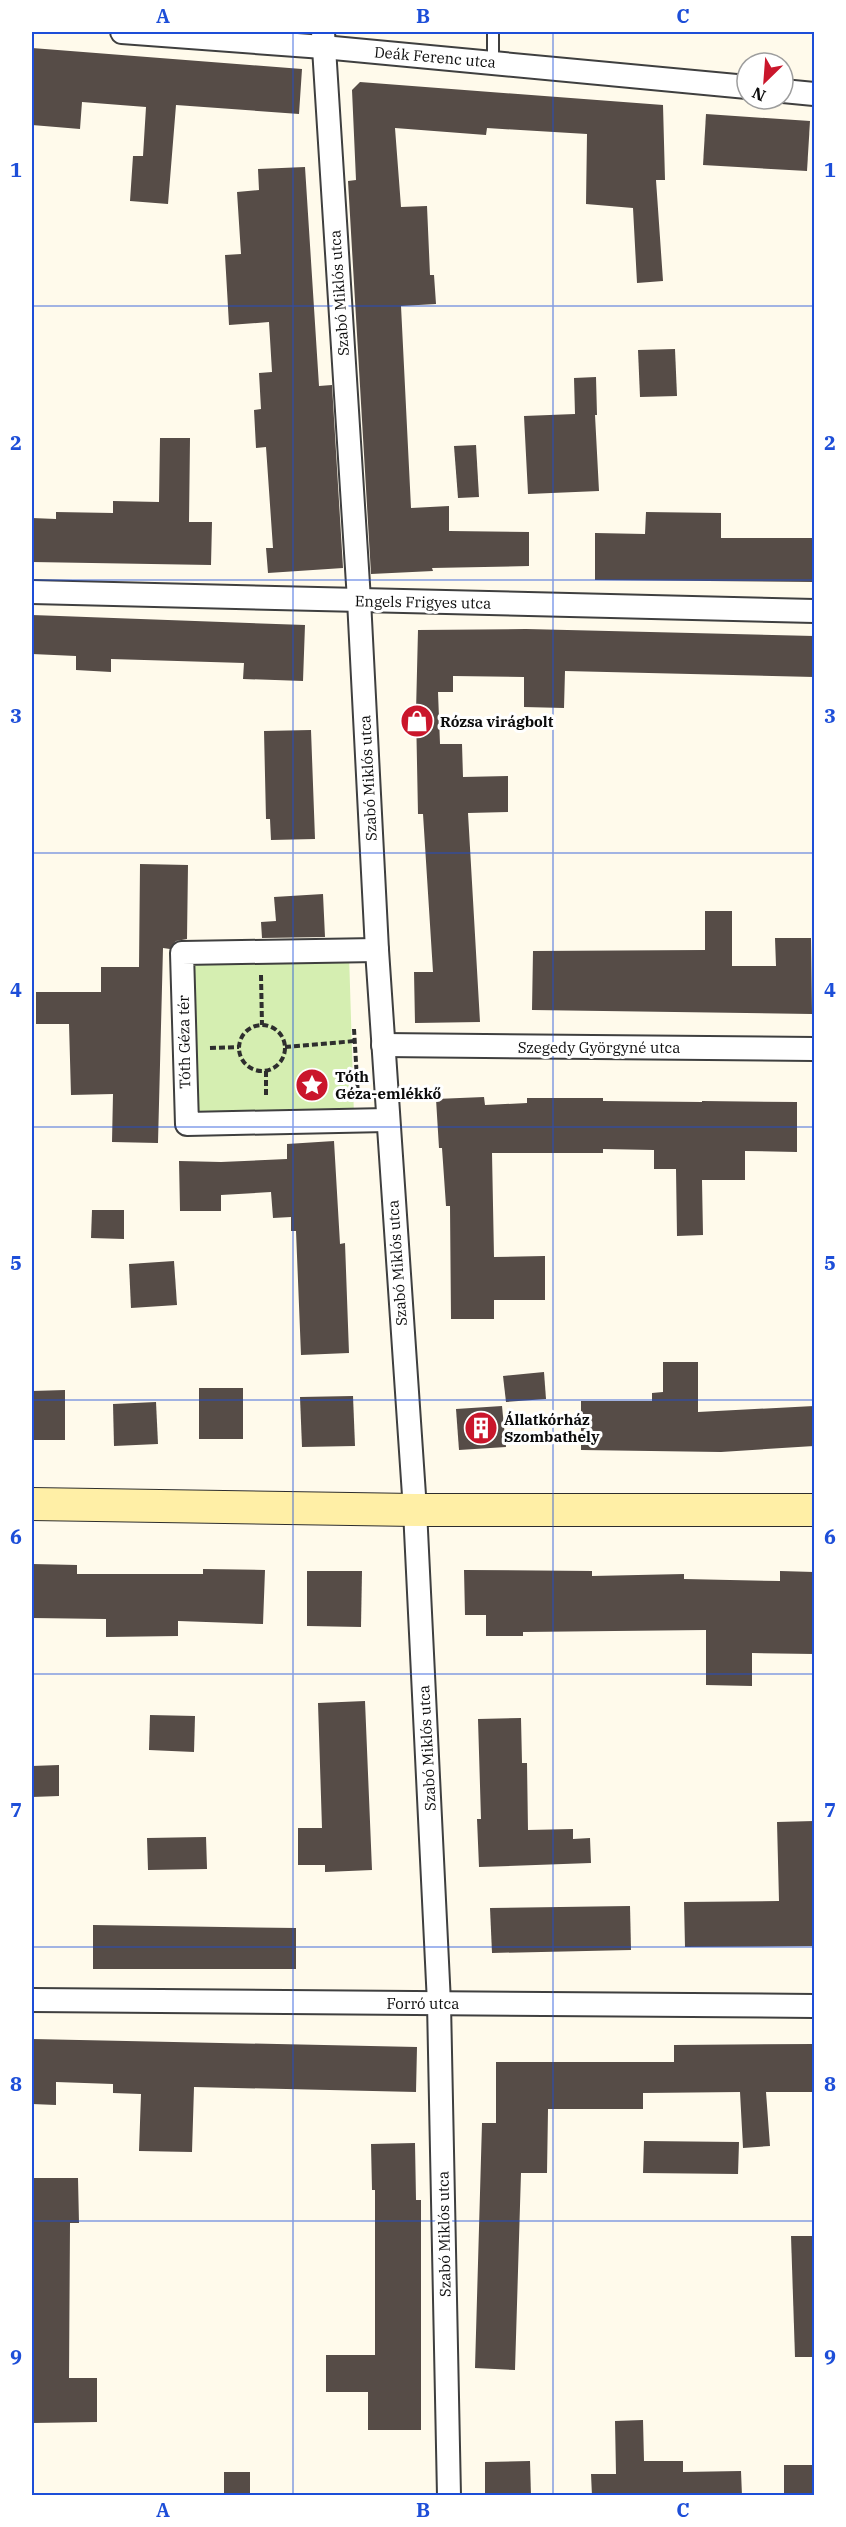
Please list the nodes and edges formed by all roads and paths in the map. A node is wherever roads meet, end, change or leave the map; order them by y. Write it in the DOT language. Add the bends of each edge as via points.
graph roads {
  1 [pos="122,32"];
  2 [pos="493,32"];
  3 [pos="323,39"];
  4 [pos="493,63"];
  5 [pos="735,86"];
  6 [pos="795,92"];
  7 [pos="814,94"];
  8 [pos="32,592"];
  9 [pos="359,600"];
  10 [pos="814,611"];
  11 [pos="376,950"];
  12 [pos="261,952"];
  13 [pos="354,1018"];
  14 [pos="262,1025"];
  15 [pos="355,1041"];
  16 [pos="382,1045"];
  17 [pos="285,1047"];
  18 [pos="814,1049"];
  19 [pos="387,1120"];
  20 [pos="359,1121"];
  21 [pos="32,1504"];
  22 [pos="415,1510"];
  23 [pos="814,1510"];
  24 [pos="32,2001"];
  25 [pos="440,2003"];
  26 [pos="814,2006"];
  27 [pos="449,2496"];
  1 -- 3 [label="street, Deák Ferenc utca"];
  2 -- 4 [label="lane"];
  3 -- 4 [label="street, Deák Ferenc utca"];
  3 -- 9 [label="street, Szabó Miklós utca"];
  4 -- 5 [label="street, Deák Ferenc utca"];
  6 -- 7 [label="street"];
  8 -- 9 [label="street, Engels Frigyes utca"];
  9 -- 10 [label="street, Engels Frigyes utca"];
  9 -- 11 [label="street, Szabó Miklós utca"];
  11 -- 12 [label="street, Tóth Géza tér"];
  11 -- 16 [label="street, Szabó Miklós utca"];
  12 -- 14 [label="path"];
  12 -- 20 [label="street, Tóth Géza tér" via="182,954 187,1124"];
  13 -- 15 [label="path"];
  14 -- 17 [label="path" via="281,1035"];
  14 -- 17 [label="path" via="243,1035 239,1047 241,1058 251,1069 266,1071 277,1066"];
  15 -- 17 [label="path"];
  15 -- 20 [label="path"];
  16 -- 18 [label="street, Szegedy Györgyné utca"];
  16 -- 19 [label="street, Szabó Miklós utca"];
  19 -- 20 [label="street, Tóth Géza tér"];
  19 -- 22 [label="street, Szabó Miklós utca"];
  21 -- 22 [label="street"];
  22 -- 23 [label="street"];
  22 -- 25 [label="street, Szabó Miklós utca"];
  24 -- 25 [label="street, Forró utca"];
  25 -- 26 [label="street, Forró utca"];
  25 -- 27 [label="street, Szabó Miklós utca"];
}
